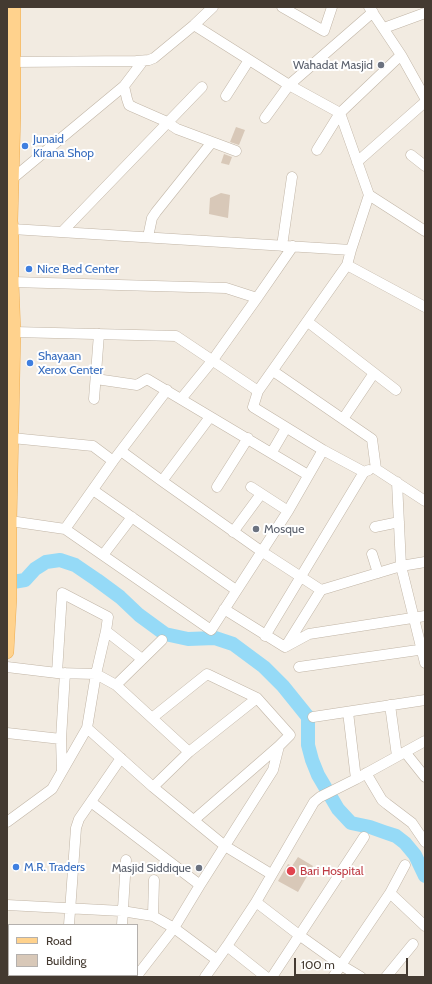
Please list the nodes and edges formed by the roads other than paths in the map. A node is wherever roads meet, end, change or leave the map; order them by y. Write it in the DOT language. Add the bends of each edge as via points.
graph roads {
  1 [pos="14,7"];
  2 [pos="213,7"];
  3 [pos="282,7"];
  4 [pos="332,7"];
  5 [pos="371,9"];
  6 [pos="425,13"];
  7 [pos="194,25"];
  8 [pos="384,28"];
  9 [pos="401,55"];
  10 [pos="249,60"];
  11 [pos="143,61"];
  12 [pos="13,62"];
  13 [pos="288,85"];
  14 [pos="124,86"];
  15 [pos="202,87"];
  16 [pos="226,96"];
  17 [pos="425,98"];
  18 [pos="425,102"];
  19 [pos="10,112"];
  20 [pos="340,113"];
  21 [pos="265,118"];
  22 [pos="167,122"];
  23 [pos="212,142"];
  24 [pos="317,150"];
  25 [pos="236,151"];
  26 [pos="411,155"];
  27 [pos="357,162"];
  28 [pos="425,166"];
  29 [pos="292,177"];
  30 [pos="12,180"];
  31 [pos="369,195"];
  32 [pos="10,223"];
  33 [pos="425,231"];
  34 [pos="62,232"];
  35 [pos="148,237"];
  36 [pos="282,246"];
  37 [pos="293,246"];
  38 [pos="351,250"];
  39 [pos="347,265"];
  40 [pos="12,282"];
  41 [pos="258,298"];
  42 [pos="425,307"];
  43 [pos="308,322"];
  44 [pos="14,332"];
  45 [pos="99,334"];
  46 [pos="212,361"];
  47 [pos="10,369"];
  48 [pos="273,371"];
  49 [pos="374,374"];
  50 [pos="96,379"];
  51 [pos="167,390"];
  52 [pos="396,390"];
  53 [pos="258,391"];
  54 [pos="94,398"];
  55 [pos="181,399"];
  56 [pos="210,417"];
  57 [pos="343,419"];
  58 [pos="286,428"];
  59 [pos="12,438"];
  60 [pos="248,438"];
  61 [pos="323,450"];
  62 [pos="121,451"];
  63 [pos="272,452"];
  64 [pos="113,461"];
  65 [pos="376,469"];
  66 [pos="364,472"];
  67 [pos="308,475"];
  68 [pos="162,481"];
  69 [pos="397,482"];
  70 [pos="217,487"];
  71 [pos="251,487"];
  72 [pos="93,490"];
  73 [pos="261,494"];
  74 [pos="425,501"];
  75 [pos="288,511"];
  76 [pos="132,517"];
  77 [pos="10,521"];
  78 [pos="399,522"];
  79 [pos="376,527"];
  80 [pos="65,529"];
  81 [pos="233,532"];
  82 [pos="261,551"];
  83 [pos="372,554"];
  84 [pos="103,555"];
  85 [pos="425,562"];
  86 [pos="401,566"];
  87 [pos="378,573"];
  88 [pos="300,578"];
  89 [pos="236,590"];
  90 [pos="321,590"];
  91 [pos="224,609"];
  92 [pos="425,616"];
  93 [pos="414,618"];
  94 [pos="106,631"];
  95 [pos="266,636"];
  96 [pos="162,640"];
  97 [pos="285,647"];
  98 [pos="423,649"];
  99 [pos="7,652"];
  100 [pos="142,659"];
  101 [pos="425,663"];
  102 [pos="7,667"];
  103 [pos="299,667"];
  104 [pos="61,673"];
  105 [pos="96,674"];
  106 [pos="116,686"];
  107 [pos="257,698"];
  108 [pos="425,700"];
  109 [pos="390,705"];
  110 [pos="348,712"];
  111 [pos="313,717"];
  112 [pos="152,718"];
  113 [pos="87,728"];
  114 [pos="7,733"];
  115 [pos="61,739"];
  116 [pos="425,741"];
  117 [pos="279,746"];
  118 [pos="190,752"];
  119 [pos="401,754"];
  120 [pos="121,758"];
  121 [pos="62,771"];
  122 [pos="366,773"];
  123 [pos="425,778"];
  124 [pos="356,779"];
  125 [pos="153,787"];
  126 [pos="91,802"];
  127 [pos="194,820"];
  128 [pos="7,822"];
  129 [pos="364,837"];
  130 [pos="425,842"];
  131 [pos="225,846"];
  132 [pos="126,860"];
  133 [pos="405,865"];
  134 [pos="271,874"];
  135 [pos="154,880"];
  136 [pos="200,885"];
  137 [pos="390,893"];
  138 [pos="256,902"];
  139 [pos="7,905"];
  140 [pos="70,908"];
  141 [pos="122,911"];
  142 [pos="153,916"];
  143 [pos="69,924"];
  144 [pos="122,924"];
  145 [pos="425,926"];
  146 [pos="174,928"];
  147 [pos="299,935"];
  148 [pos="413,944"];
  149 [pos="227,946"];
  150 [pos="216,960"];
  151 [pos="341,965"];
  152 [pos="138,974"];
  153 [pos="205,977"];
  154 [pos="266,977"];
  155 [pos="272,977"];
  156 [pos="333,977"];
  157 [pos="361,977"];
  158 [pos="386,977"];
  1 -- 12 [label="main road"];
  2 -- 7 [label="street"];
  3 -- 4 [label="street" via="324,31"];
  5 -- 8 [label="street"];
  5 -- 13 [label="street"];
  6 -- 8 [label="street"];
  7 -- 10 [label="street"];
  7 -- 11 [label="street" via="154,58"];
  8 -- 9 [label="street"];
  9 -- 17 [label="street"];
  9 -- 20 [label="street"];
  10 -- 13 [label="street"];
  10 -- 16 [label="street"];
  11 -- 12 [label="street"];
  11 -- 14 [label="street"];
  12 -- 19 [label="main road"];
  13 -- 20 [label="street"];
  13 -- 21 [label="street"];
  14 -- 22 [label="street" via="129,104"];
  14 -- 30 [label="street"];
  15 -- 22 [label="street"];
  18 -- 27 [label="street"];
  19 -- 30 [label="main road"];
  20 -- 24 [label="street"];
  20 -- 27 [label="street"];
  22 -- 23 [label="street" via="177,130"];
  22 -- 34 [label="street"];
  23 -- 25 [label="street"];
  23 -- 35 [label="street" via="156,212"];
  26 -- 28 [label="street"];
  27 -- 31 [label="street"];
  29 -- 36 [label="street"];
  30 -- 32 [label="main road"];
  31 -- 33 [label="street"];
  31 -- 38 [label="street"];
  32 -- 34 [label="street"];
  32 -- 40 [label="main road"];
  34 -- 35 [label="street"];
  35 -- 36 [label="street"];
  36 -- 37 [label="street"];
  37 -- 38 [label="street"];
  37 -- 41 [label="street"];
  38 -- 39 [label="street"];
  39 -- 42 [label="street"];
  39 -- 43 [label="street"];
  40 -- 41 [label="street" via="226,288"];
  40 -- 44 [label="main road"];
  41 -- 46 [label="street"];
  43 -- 48 [label="street"];
  43 -- 49 [label="street"];
  44 -- 45 [label="street"];
  44 -- 47 [label="main road"];
  45 -- 46 [label="street" via="176,336"];
  45 -- 50 [label="street"];
  46 -- 53 [label="street"];
  46 -- 55 [label="street"];
  47 -- 59 [label="main road"];
  48 -- 53 [label="street"];
  48 -- 57 [label="street"];
  49 -- 52 [label="street"];
  49 -- 57 [label="street"];
  50 -- 51 [label="street" via="137,385 147,379"];
  50 -- 54 [label="street"];
  51 -- 55 [label="street"];
  51 -- 62 [label="street"];
  53 -- 58 [label="street" via="253,407"];
  55 -- 56 [label="street"];
  56 -- 60 [label="street"];
  56 -- 68 [label="street"];
  57 -- 65 [label="street" via="372,439"];
  58 -- 61 [label="street"];
  58 -- 63 [label="street"];
  59 -- 64 [label="street" via="93,446"];
  59 -- 77 [label="main road"];
  60 -- 63 [label="street"];
  60 -- 70 [label="street"];
  61 -- 66 [label="street"];
  61 -- 67 [label="street"];
  62 -- 64 [label="street"];
  62 -- 68 [label="street"];
  63 -- 67 [label="street"];
  64 -- 72 [label="street"];
  65 -- 66 [label="street"];
  65 -- 69 [label="street"];
  66 -- 88 [label="street"];
  67 -- 75 [label="street"];
  68 -- 81 [label="street"];
  69 -- 74 [label="street"];
  69 -- 78 [label="street"];
  71 -- 73 [label="street"];
  72 -- 76 [label="street"];
  72 -- 80 [label="street"];
  73 -- 75 [label="street"];
  73 -- 81 [label="street"];
  75 -- 82 [label="street"];
  76 -- 84 [label="street"];
  76 -- 89 [label="street"];
  77 -- 80 [label="street"];
  77 -- 99 [label="main road"];
  78 -- 79 [label="street"];
  78 -- 86 [label="street"];
  80 -- 84 [label="street"];
  81 -- 82 [label="street"];
  82 -- 88 [label="street"];
  82 -- 89 [label="street"];
  83 -- 87 [label="street"];
  84 -- 91 [label="street" via="211,630"];
  85 -- 86 [label="street"];
  86 -- 87 [label="street"];
  86 -- 93 [label="street"];
  87 -- 90 [label="street"];
  88 -- 90 [label="street"];
  88 -- 95 [label="street"];
  89 -- 91 [label="street"];
  90 -- 97 [label="street"];
  91 -- 95 [label="street"];
  92 -- 93 [label="street"];
  93 -- 97 [label="street" via="309,634"];
  93 -- 98 [label="street"];
  94 -- 100 [label="street"];
  94 -- 104 [label="street" via="108,617 62,593"];
  94 -- 105 [label="street"];
  95 -- 97 [label="street"];
  96 -- 100 [label="street"];
  98 -- 101 [label="street"];
  98 -- 103 [label="street"];
  100 -- 106 [label="street"];
  102 -- 104 [label="street"];
  104 -- 105 [label="street"];
  104 -- 115 [label="street"];
  105 -- 106 [label="street"];
  105 -- 113 [label="street"];
  106 -- 112 [label="street"];
  107 -- 112 [label="street" via="207,674"];
  107 -- 117 [label="street" via="290,735"];
  107 -- 118 [label="street"];
  108 -- 109 [label="street"];
  109 -- 110 [label="street"];
  109 -- 119 [label="street"];
  110 -- 111 [label="street"];
  110 -- 124 [label="street"];
  112 -- 118 [label="street"];
  113 -- 120 [label="street"];
  113 -- 121 [label="street"];
  114 -- 115 [label="street"];
  115 -- 121 [label="street"];
  116 -- 119 [label="street"];
  117 -- 127 [label="street"];
  117 -- 131 [label="street" via="273,770"];
  118 -- 125 [label="street"];
  119 -- 122 [label="street"];
  119 -- 123 [label="street"];
  120 -- 125 [label="street"];
  120 -- 126 [label="street"];
  121 -- 128 [label="street" via="52,789"];
  122 -- 124 [label="street"];
  122 -- 130 [label="street" via="385,802 412,823"];
  124 -- 134 [label="street" via="314,802"];
  125 -- 127 [label="street"];
  126 -- 136 [label="street"];
  126 -- 140 [label="street" via="76,828"];
  127 -- 131 [label="street"];
  129 -- 147 [label="street"];
  131 -- 134 [label="street"];
  131 -- 136 [label="street"];
  132 -- 141 [label="street"];
  133 -- 137 [label="street"];
  134 -- 138 [label="street"];
  135 -- 142 [label="street"];
  136 -- 146 [label="street"];
  137 -- 145 [label="street"];
  137 -- 151 [label="street"];
  138 -- 147 [label="street"];
  138 -- 149 [label="street"];
  139 -- 140 [label="street"];
  140 -- 141 [label="street"];
  140 -- 143 [label="street"];
  141 -- 142 [label="street"];
  141 -- 144 [label="street"];
  142 -- 146 [label="street"];
  146 -- 150 [label="street"];
  146 -- 152 [label="street"];
  147 -- 151 [label="street"];
  147 -- 155 [label="street"];
  148 -- 158 [label="street"];
  149 -- 150 [label="street"];
  149 -- 154 [label="street"];
  150 -- 153 [label="street"];
  151 -- 156 [label="street"];
  151 -- 157 [label="street"];
}
